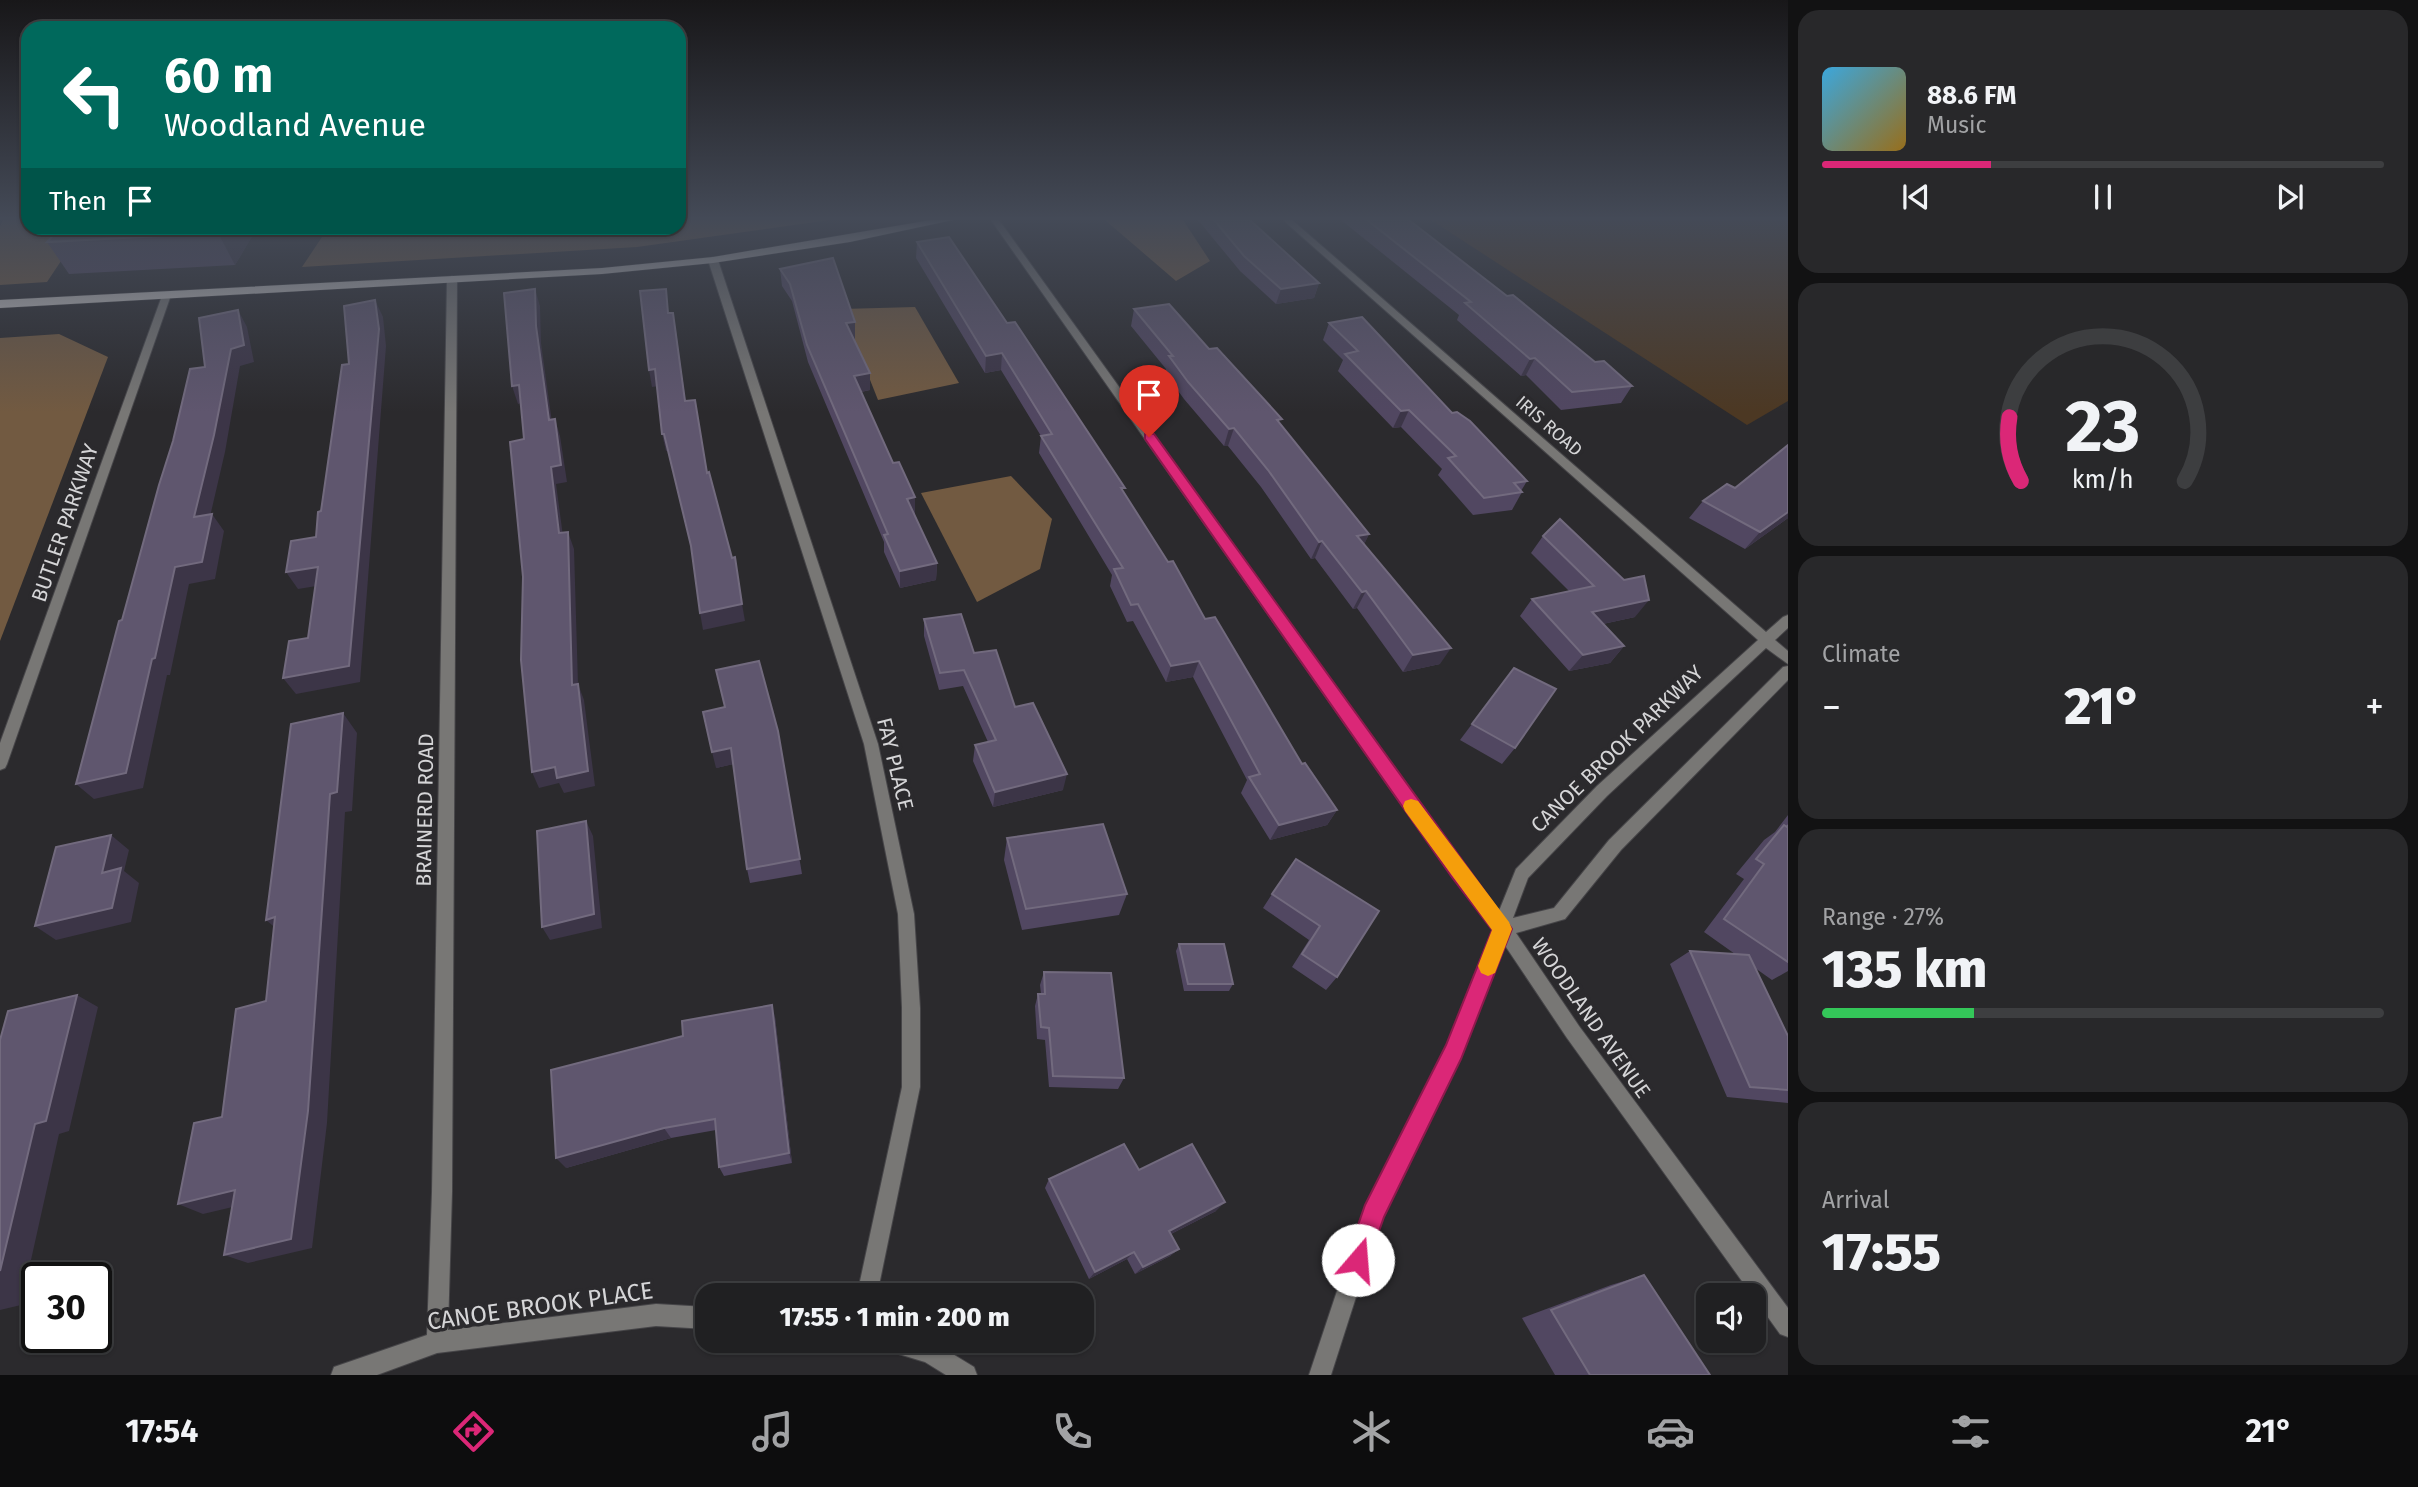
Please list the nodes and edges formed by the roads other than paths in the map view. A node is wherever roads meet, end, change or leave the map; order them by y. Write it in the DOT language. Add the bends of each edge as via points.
graph roads {
  1 [pos="360,284"];
  2 [pos="452,284"];
  3 [pos="721,284"];
  4 [pos="1041,284"];
  5 [pos="1360,284"];
  6 [pos="166,295"];
  7 [pos="0,304"];
  8 [pos="1788,620"];
  9 [pos="1766,639"];
  10 [pos="1788,659"];
  11 [pos="1788,671"];
  12 [pos="0,764"];
  13 [pos="1503,929"];
  14 [pos="870,1283"];
  15 [pos="695,1317"];
  16 [pos="1788,1326"];
  17 [pos="437,1342"];
  18 [pos="930,1353"];
  19 [pos="342,1375"];
  20 [pos="967,1375"];
  21 [pos="1320,1375"];
  1 -- 6 [label="main road"];
  2 -- 17 [label="street, BRAINERD ROAD"];
  3 -- 14 [label="street, FAY PLACE" via="871,744 906,914 911,1087"];
  4 -- 13 [label="street, WOODLAND AVENUE"];
  5 -- 9 [label="street, IRIS ROAD"];
  6 -- 7 [label="main road"];
  6 -- 12 [label="street, BUTLER PARKWAY"];
  8 -- 9 [label="street, CANOE BROOK PARKWAY"];
  9 -- 10 [label="street, IRIS ROAD"];
  9 -- 13 [label="street, CANOE BROOK PARKWAY" via="1602,791 1521,874"];
  11 -- 13 [label="street" via="1615,845 1559,914"];
  13 -- 16 [label="street, WOODLAND AVENUE"];
  13 -- 21 [label="street, CANOE BROOK PARKWAY" via="1454,1052 1373,1213"];
  15 -- 17 [label="street, CANOE BROOK PLACE" via="656,1315"];
  17 -- 19 [label="street, CANOE BROOK PLACE"];
  18 -- 20 [label="street"];
}
